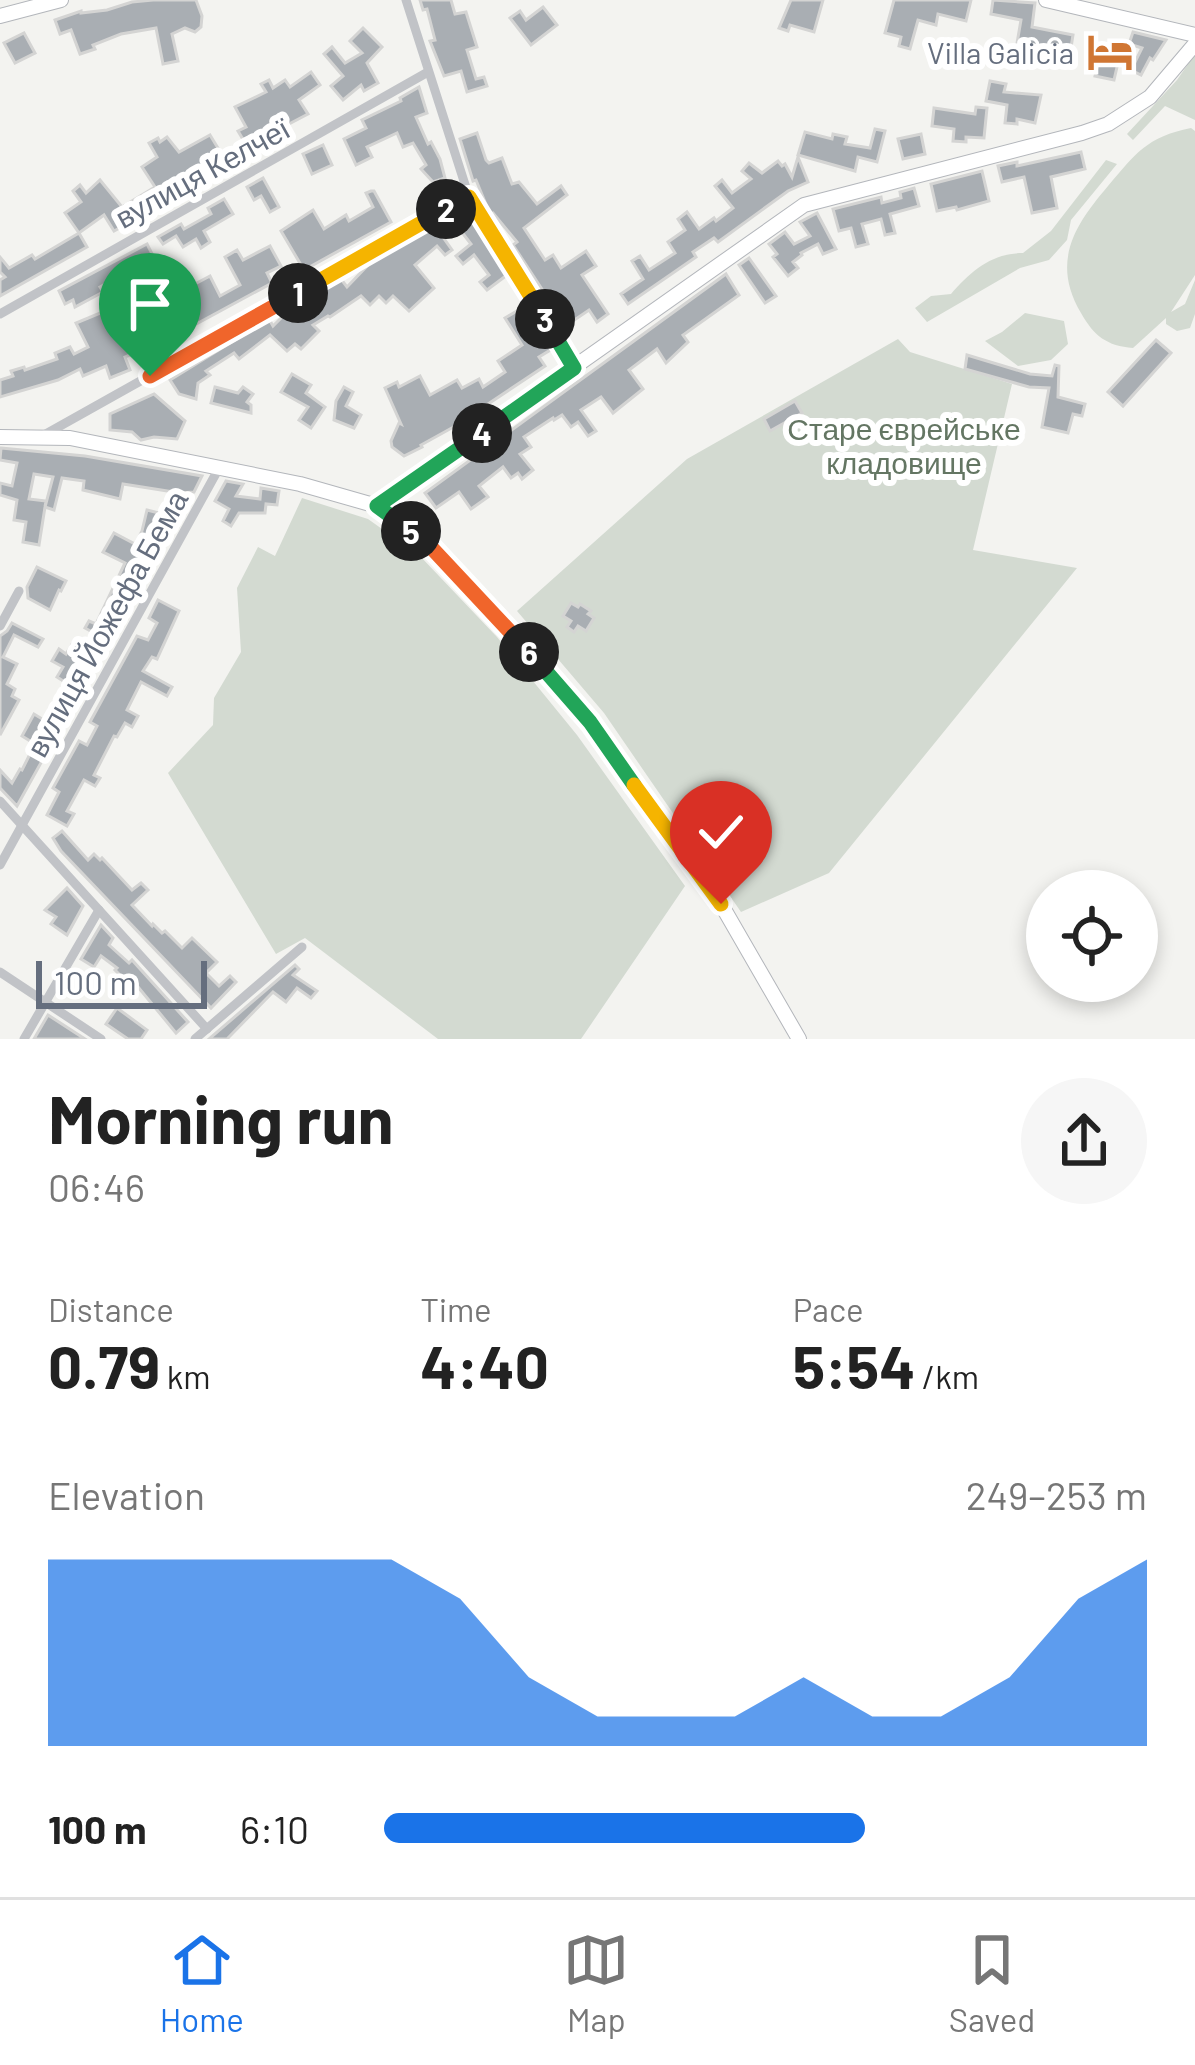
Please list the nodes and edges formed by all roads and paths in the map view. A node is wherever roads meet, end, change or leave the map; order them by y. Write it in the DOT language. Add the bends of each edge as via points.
graph roads {
  1 [pos="61,0"];
  2 [pos="406,0"];
  3 [pos="1046,0"];
  4 [pos="0,16"];
  5 [pos="1195,34"];
  6 [pos="1195,44"];
  7 [pos="428,72"];
  8 [pos="469,197"];
  9 [pos="0,314"];
  10 [pos="574,368"];
  11 [pos="42,436"];
  12 [pos="0,437"];
  13 [pos="219,468"];
  14 [pos="377,506"];
  15 [pos="19,591"];
  16 [pos="0,626"];
  17 [pos="0,802"];
  18 [pos="22,826"];
  19 [pos="0,865"];
  20 [pos="98,910"];
  21 [pos="302,947"];
  22 [pos="0,972"];
  23 [pos="44,1002"];
  24 [pos="207,1029"];
  25 [pos="24,1039"];
  26 [pos="101,1039"];
  27 [pos="195,1039"];
  28 [pos="799,1039"];
  1 -- 4 [label="street"];
  2 -- 7 [label="street"];
  3 -- 5 [label="street"];
  6 -- 10 [label="street" via="1150,97 1108,124 805,205"];
  7 -- 8 [label="street"];
  7 -- 9 [label="street, вулиця Келчеї"];
  8 -- 10 [label="street"];
  8 -- 11 [label="street"];
  10 -- 14 [label="street"];
  11 -- 12 [label="street"];
  11 -- 13 [label="street"];
  13 -- 14 [label="street"];
  13 -- 18 [label="street, вулиця Йожефа Бема"];
  14 -- 28 [label="street" via="428,544 590,722 721,904"];
  15 -- 16 [label="street"];
  17 -- 18 [label="street"];
  18 -- 19 [label="street, вулиця Йожефа Бема"];
  18 -- 20 [label="street"];
  20 -- 23 [label="street"];
  20 -- 24 [label="street"];
  21 -- 24 [label="street"];
  22 -- 23 [label="street"];
  23 -- 25 [label="street"];
  23 -- 26 [label="street"];
  24 -- 27 [label="street"];
}
